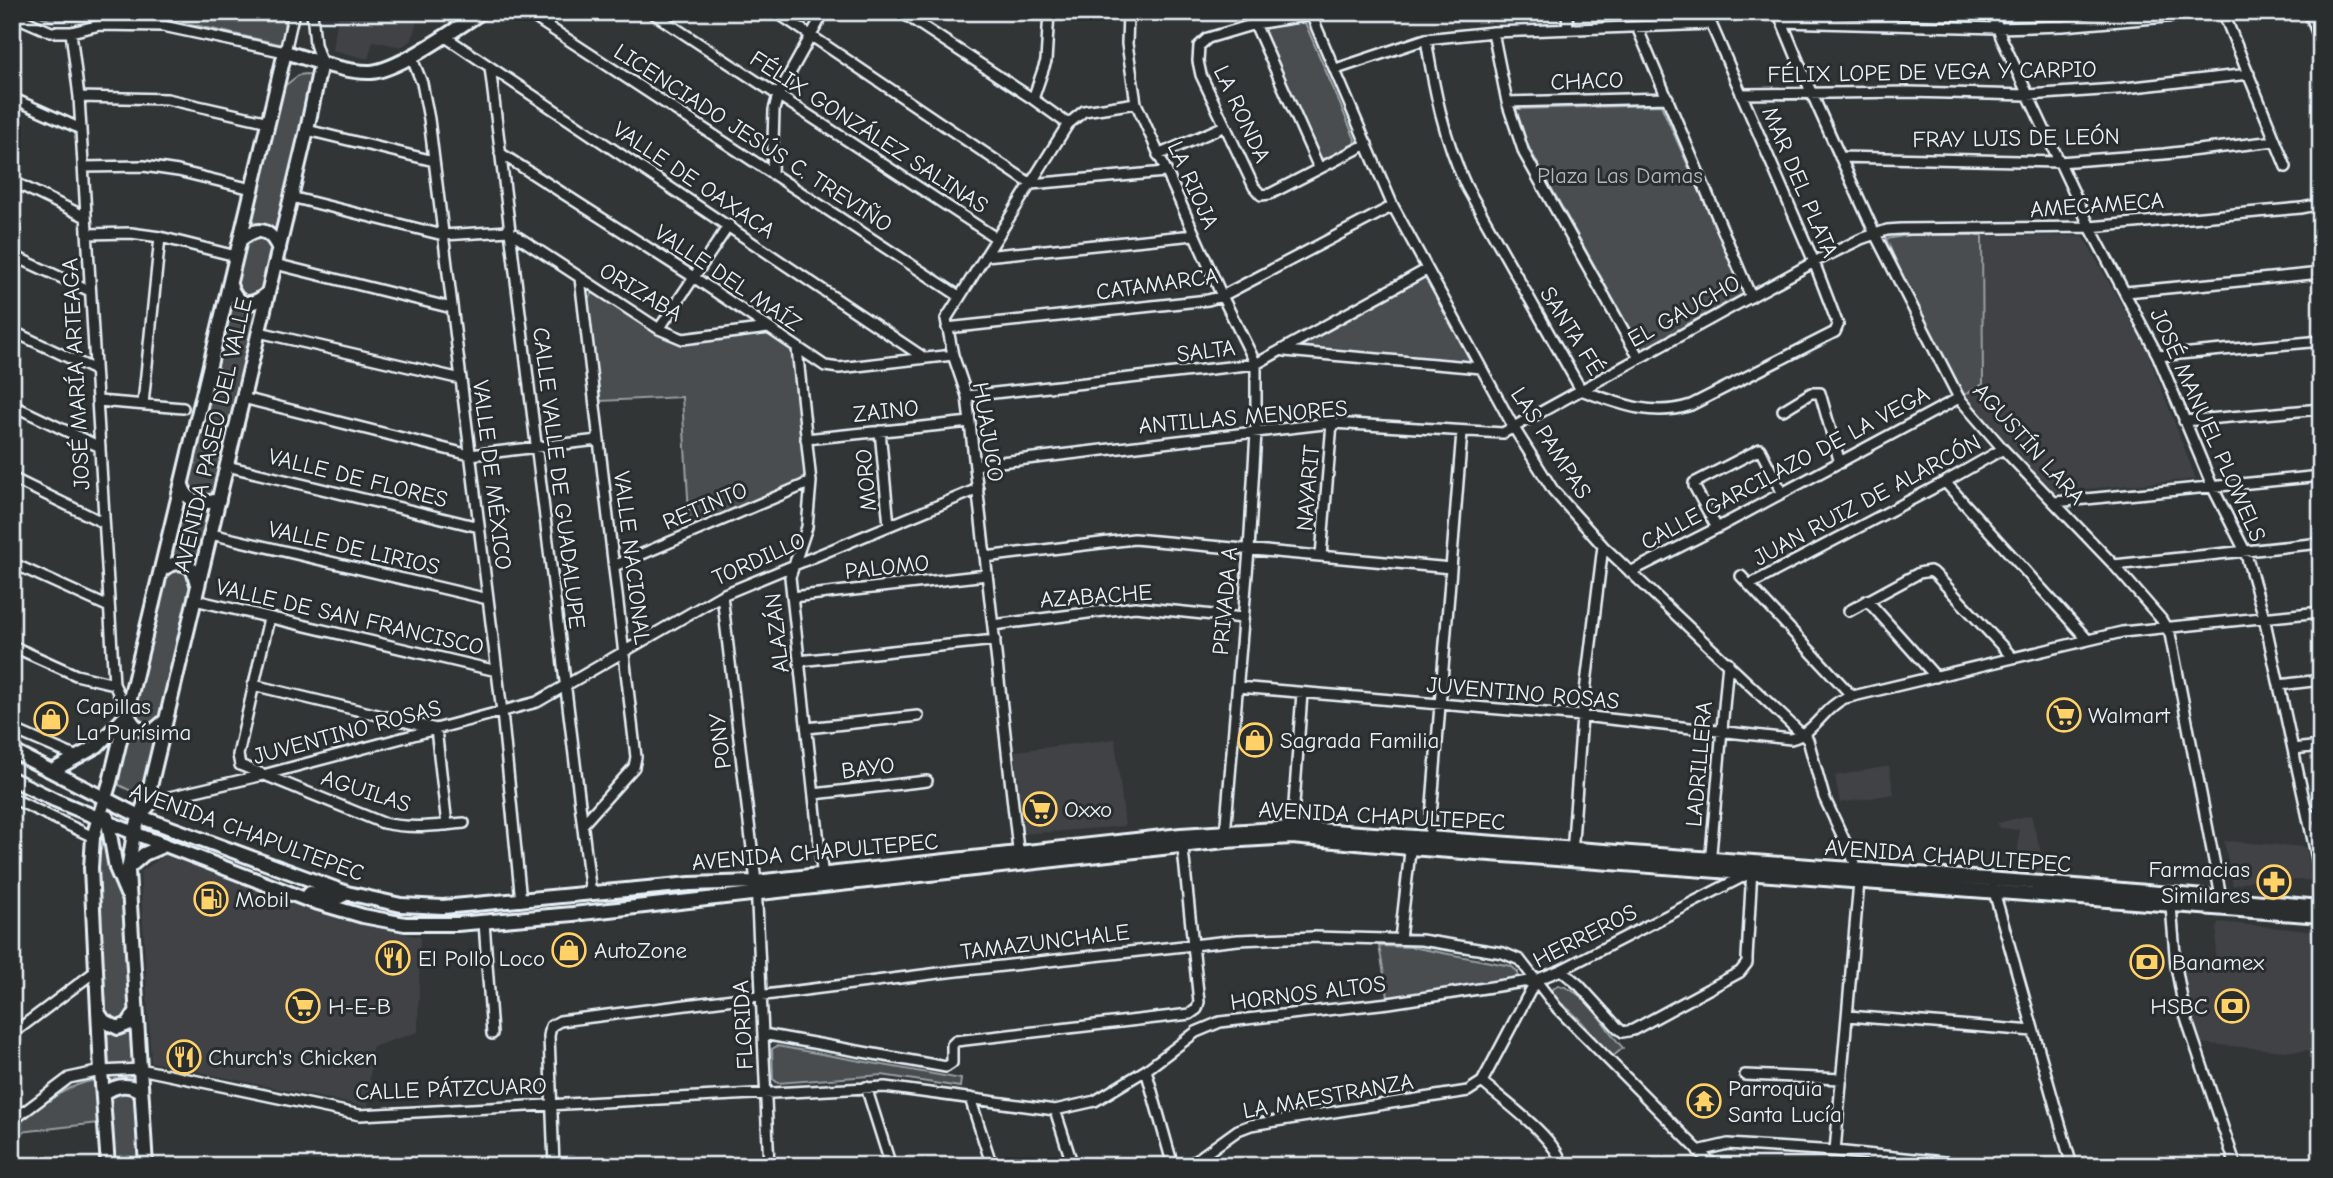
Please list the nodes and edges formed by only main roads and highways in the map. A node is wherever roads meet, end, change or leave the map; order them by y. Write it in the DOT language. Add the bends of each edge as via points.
graph roads {
  1 [pos="482,12"];
  2 [pos="2311,12"];
  3 [pos="2321,37"];
  4 [pos="321,62"];
  5 [pos="240,240"];
  6 [pos="279,249"];
  7 [pos="230,284"];
  8 [pos="268,293"];
  9 [pos="181,485"];
  10 [pos="219,500"];
  11 [pos="161,570"];
  12 [pos="196,594"];
  13 [pos="127,713"];
  14 [pos="166,720"];
  15 [pos="12,751"];
  16 [pos="52,771"];
  17 [pos="12,779"];
  18 [pos="104,800"];
  19 [pos="141,817"];
  20 [pos="104,820"];
  21 [pos="134,833"];
  22 [pos="165,845"];
  23 [pos="128,868"];
  24 [pos="1992,886"];
  25 [pos="2072,886"];
  26 [pos="757,888"];
  27 [pos="347,893"];
  28 [pos="2035,895"];
  29 [pos="2191,897"];
  30 [pos="129,899"];
  31 [pos="305,899"];
  32 [pos="521,901"];
  33 [pos="2222,905"];
  34 [pos="465,906"];
  35 [pos="2171,906"];
  36 [pos="2321,907"];
  37 [pos="2321,916"];
  38 [pos="484,922"];
  39 [pos="470,923"];
  40 [pos="136,1012"];
  41 [pos="99,1014"];
  42 [pos="141,1093"];
  43 [pos="103,1094"];
  44 [pos="108,1166"];
  45 [pos="146,1166"];
  1 -- 4 [label="main road" via="390,67 373,71"];
  2 -- 3 [label="main road"];
  4 -- 5 [label="main road, AVENIDA PASEO DEL VALLE" via="285,52"];
  4 -- 6 [label="main road, AVENIDA PASEO DEL VALLE"];
  5 -- 6 [label="main road" via="249,232 262,231 271,235"];
  5 -- 7 [label="main road, AVENIDA PASEO DEL VALLE"];
  6 -- 8 [label="main road, AVENIDA PASEO DEL VALLE"];
  7 -- 8 [label="main road" via="234,296 245,302 255,303"];
  7 -- 9 [label="main road, AVENIDA PASEO DEL VALLE"];
  8 -- 10 [label="main road, AVENIDA PASEO DEL VALLE"];
  9 -- 10 [label="main road" via="192,500"];
  9 -- 11 [label="main road, AVENIDA PASEO DEL VALLE"];
  10 -- 12 [label="main road, AVENIDA PASEO DEL VALLE"];
  11 -- 12 [label="main road" via="175,563 189,566 195,574"];
  11 -- 13 [label="main road, AVENIDA PASEO DEL VALLE"];
  12 -- 14 [label="main road, AVENIDA PASEO DEL VALLE"];
  13 -- 14 [label="main road" via="142,730 153,731"];
  13 -- 16 [label="main road" via="91,751"];
  13 -- 18 [label="main road, AVENIDA PASEO DEL VALLE"];
  14 -- 19 [label="main road, AVENIDA PASEO DEL VALLE"];
  15 -- 16 [label="main road, AVENIDA CHAPULTEPEC"];
  16 -- 18 [label="main road, AVENIDA CHAPULTEPEC"];
  17 -- 20 [label="main road, AVENIDA CHAPULTEPEC"];
  18 -- 19 [label="main road, AVENIDA CHAPULTEPEC"];
  18 -- 20 [label="main road"];
  19 -- 21 [label="main road, AVENIDA PASEO DEL VALLE"];
  19 -- 27 [label="main road, AVENIDA CHAPULTEPEC"];
  20 -- 21 [label="main road, AVENIDA CHAPULTEPEC"];
  20 -- 30 [label="main road"];
  20 -- 41 [label="main road" via="93,837 91,868"];
  21 -- 22 [label="main road, AVENIDA CHAPULTEPEC"];
  21 -- 23 [label="main road, AVENIDA PASEO DEL VALLE"];
  22 -- 23 [label="main road"];
  22 -- 31 [label="main road, AVENIDA CHAPULTEPEC"];
  23 -- 30 [label="main road, AVENIDA PASEO DEL VALLE"];
  24 -- 25 [label="main road, AVENIDA CHAPULTEPEC"];
  24 -- 26 [label="main road, AVENIDA CHAPULTEPEC" via="1292,833 1182,840"];
  24 -- 28 [label="main road"];
  25 -- 28 [label="main road" via="2043,889"];
  25 -- 29 [label="main road, AVENIDA CHAPULTEPEC"];
  26 -- 32 [label="main road, AVENIDA CHAPULTEPEC" via="690,884"];
  26 -- 38 [label="main road, AVENIDA CHAPULTEPEC"];
  27 -- 31 [label="main road" via="340,897 310,893"];
  27 -- 34 [label="main road, AVENIDA CHAPULTEPEC" via="401,905"];
  28 -- 35 [label="main road"];
  29 -- 33 [label="main road, AVENIDA CHAPULTEPEC"];
  29 -- 35 [label="main road"];
  30 -- 40 [label="main road, AVENIDA PASEO DEL VALLE"];
  31 -- 39 [label="main road, AVENIDA CHAPULTEPEC" via="394,923"];
  32 -- 34 [label="main road, AVENIDA CHAPULTEPEC"];
  32 -- 38 [label="main road" via="491,911"];
  33 -- 35 [label="main road"];
  33 -- 36 [label="main road, AVENIDA CHAPULTEPEC"];
  33 -- 37 [label="main road"];
  34 -- 39 [label="main road" via="473,915"];
  38 -- 39 [label="main road, AVENIDA CHAPULTEPEC"];
  40 -- 41 [label="main road" via="128,1024 118,1028"];
  40 -- 42 [label="main road, AVENIDA PASEO DEL VALLE"];
  41 -- 43 [label="main road"];
  42 -- 43 [label="main road" via="122,1085"];
  42 -- 45 [label="main road, AVENIDA PASEO DEL VALLE"];
  43 -- 44 [label="main road"];
}
